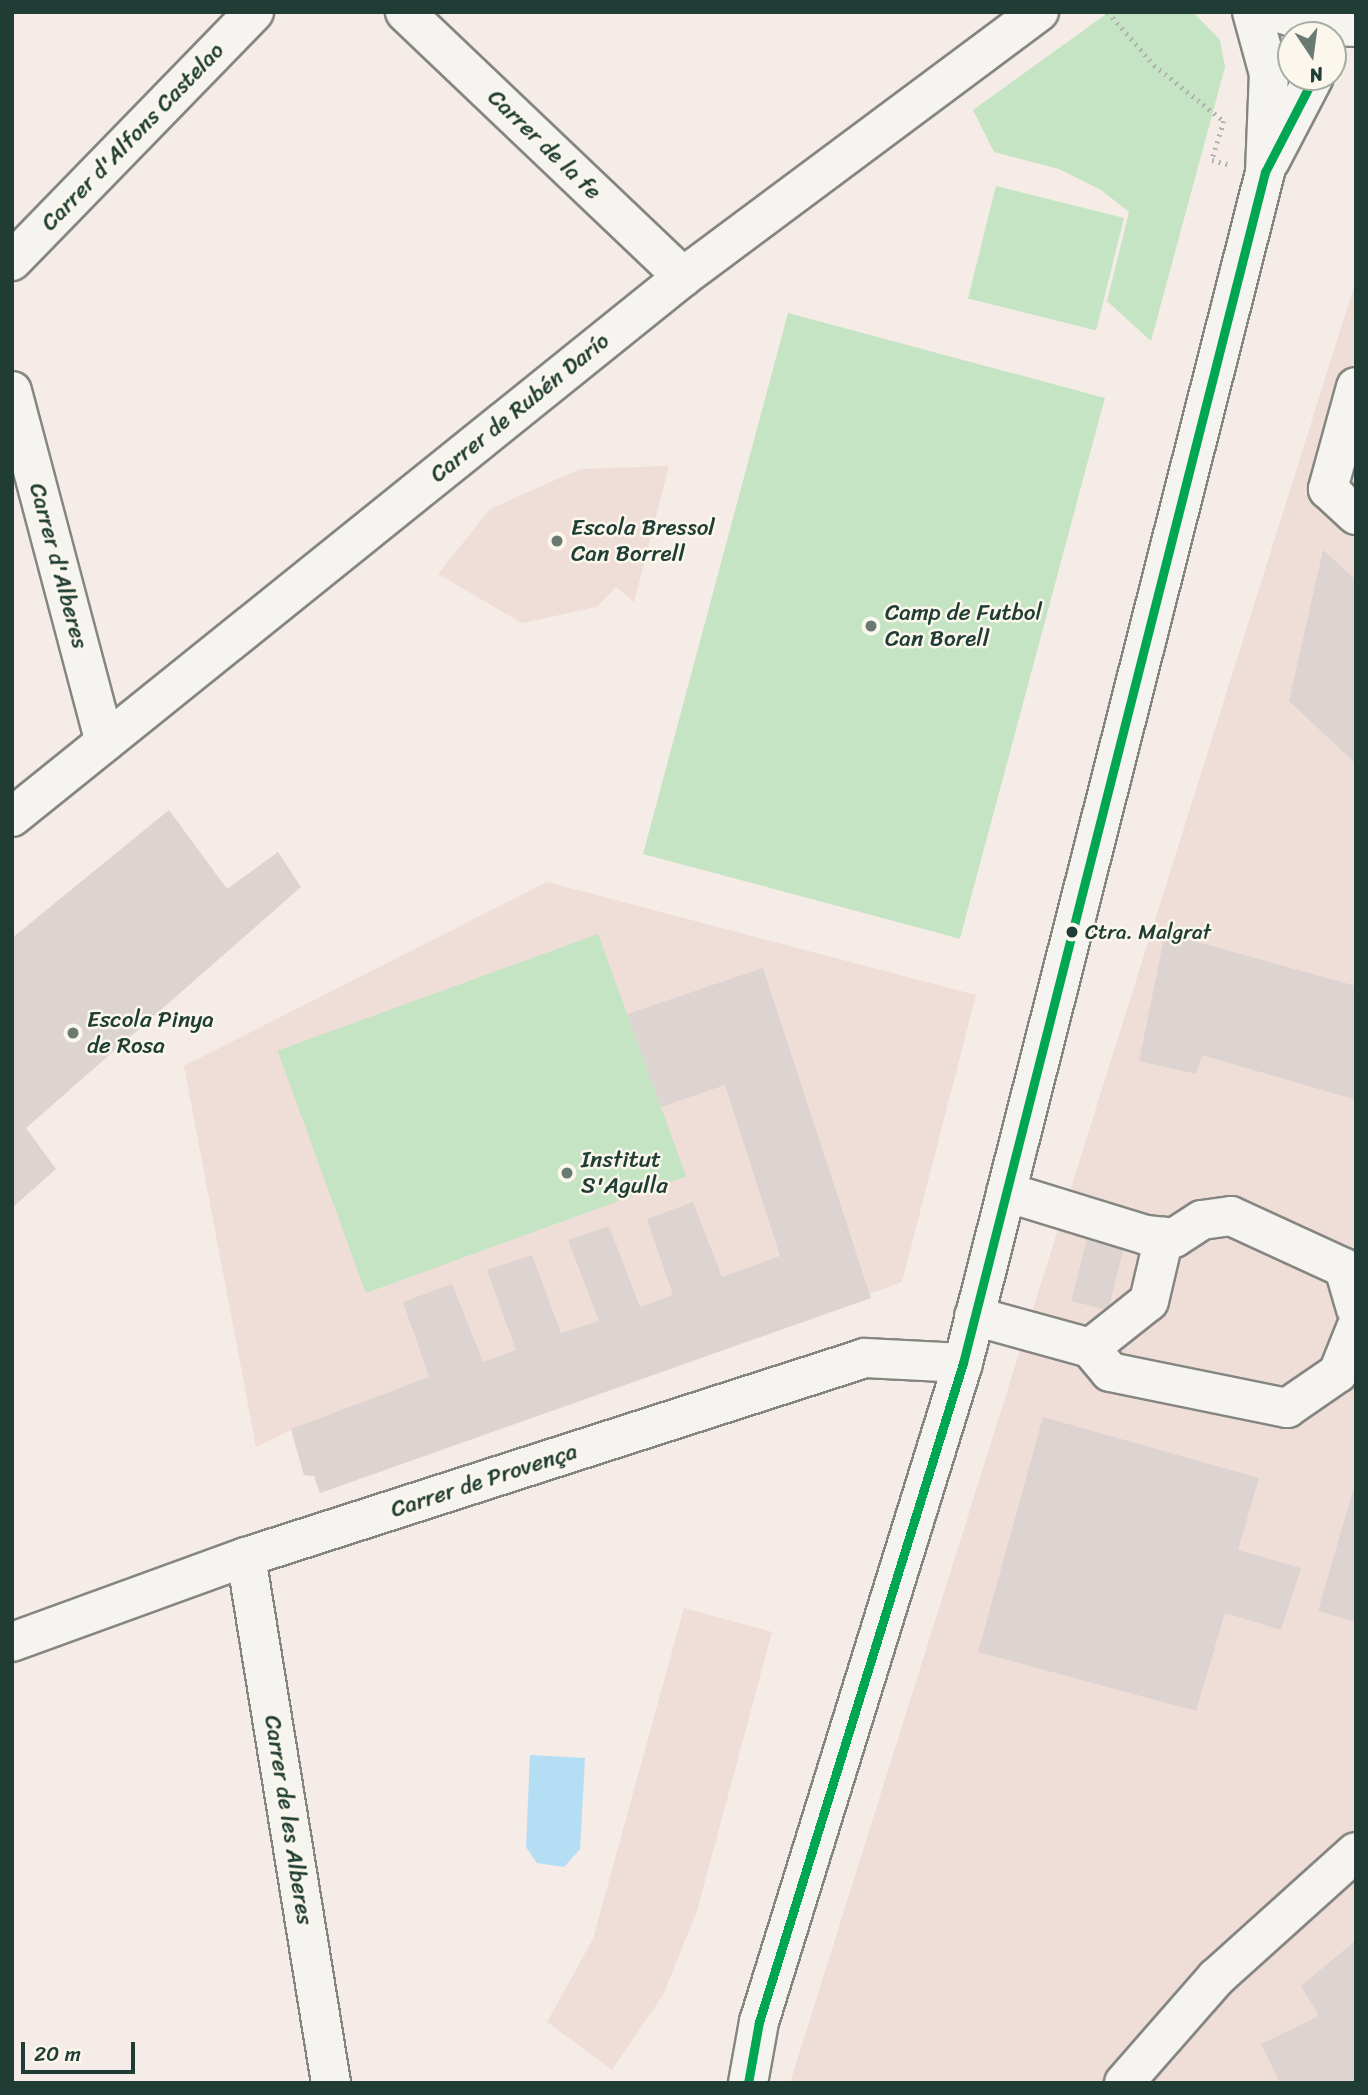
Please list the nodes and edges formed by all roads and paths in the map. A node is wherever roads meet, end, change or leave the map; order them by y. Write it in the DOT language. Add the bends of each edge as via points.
graph roads {
  1 [pos="254,12"];
  2 [pos="405,12"];
  3 [pos="1039,12"];
  4 [pos="1108,12"];
  5 [pos="1252,12"];
  6 [pos="1276,12"];
  7 [pos="1356,27"];
  8 [pos="1307,91"];
  9 [pos="1265,172"];
  10 [pos="12,261"];
  11 [pos="683,277"];
  12 [pos="1356,387"];
  13 [pos="12,391"];
  14 [pos="1356,515"];
  15 [pos="105,742"];
  16 [pos="12,817"];
  17 [pos="1006,1192"];
  18 [pos="1164,1237"];
  19 [pos="1356,1309"];
  20 [pos="974,1316"];
  21 [pos="1356,1328"];
  22 [pos="1090,1348"];
  23 [pos="963,1363"];
  24 [pos="246,1558"];
  25 [pos="12,1642"];
  26 [pos="1356,1852"];
  27 [pos="759,2022"];
  28 [pos="331,2083"];
  29 [pos="721,2083"];
  30 [pos="733,2083"];
  31 [pos="748,2083"];
  32 [pos="1124,2083"];
  1 -- 10 [label="street, Carrer d'Alfons Castelao"];
  2 -- 11 [label="street, Carrer de la fe"];
  3 -- 11 [label="street, Carrer de Rubén Darío"];
  4 -- 9 [label="path" via="1154,65 1224,121 1212,160"];
  5 -- 9 [label="street" via="1269,74"];
  6 -- 7 [label="street" via="1316,25"];
  8 -- 9 [label="street"];
  9 -- 17 [label="street"];
  11 -- 15 [label="street, Carrer de Rubén Darío"];
  12 -- 14 [label="street" via="1328,489"];
  13 -- 15 [label="street, Carrer d'Alberes"];
  15 -- 16 [label="street, Carrer de Rubén Darío"];
  17 -- 18 [label="street"];
  17 -- 20 [label="street"];
  18 -- 19 [label="street" via="1174,1238 1202,1220 1231,1216 1344,1268"];
  18 -- 22 [label="street" via="1149,1301"];
  20 -- 22 [label="street"];
  20 -- 23 [label="street"];
  21 -- 22 [label="street" via="1338,1373 1287,1408 1110,1372"];
  23 -- 24 [label="street, Carrer de Provença" via="865,1358"];
  23 -- 27 [label="street"];
  24 -- 25 [label="street, Carrer de Provença"];
  24 -- 28 [label="street, Carrer de les Alberes"];
  26 -- 32 [label="street" via="1216,1978"];
  27 -- 29 [label="street"];
  27 -- 30 [label="street"];
  27 -- 31 [label="street"];
}
